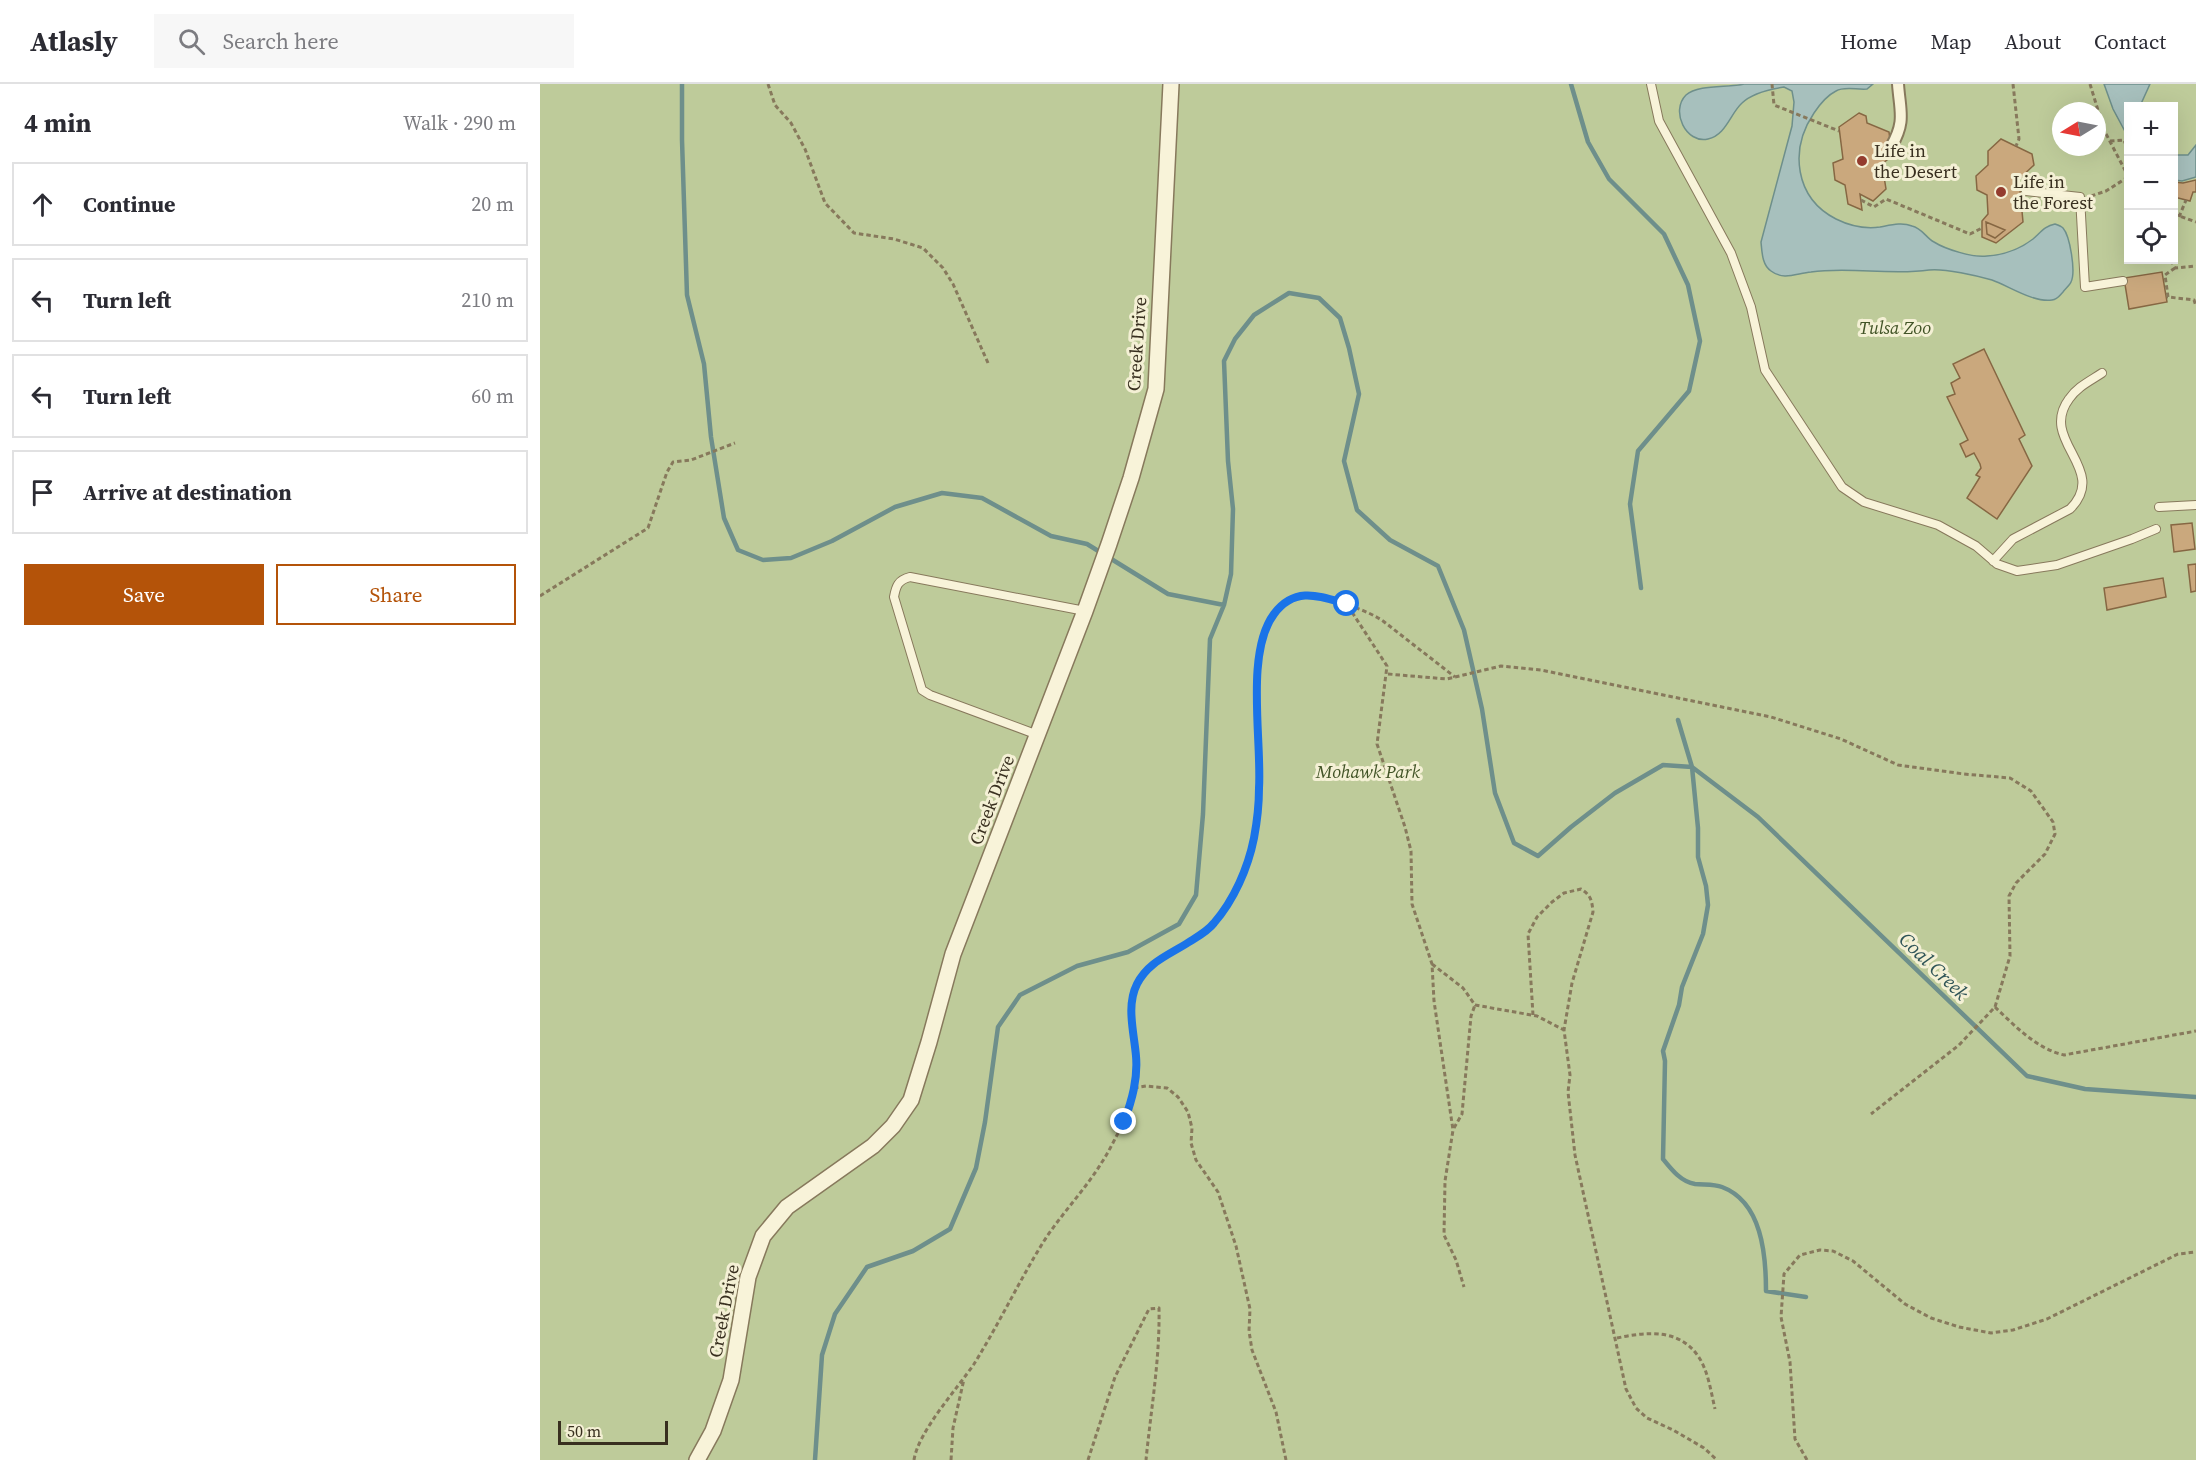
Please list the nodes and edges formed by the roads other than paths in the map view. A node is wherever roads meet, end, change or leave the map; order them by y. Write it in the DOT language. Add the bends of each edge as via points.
graph roads {
  1 [pos="1171,84"];
  2 [pos="1651,84"];
  3 [pos="1898,84"];
  4 [pos="1891,147"];
  5 [pos="2026,191"];
  6 [pos="2122,281"];
  7 [pos="2102,373"];
  8 [pos="2196,506"];
  9 [pos="2159,507"];
  10 [pos="2156,529"];
  11 [pos="1993,561"];
  12 [pos="1085,611"];
  13 [pos="1038,735"];
  14 [pos="697,1460"];
  1 -- 12 [label="street, Creek Drive" via="1156,389 1131,478"];
  2 -- 11 [label="lane" via="1659,121 1731,253 1751,307 1765,370 1842,487 1864,502 1938,525 1976,546"];
  3 -- 4 [label="street" via="1900,131"];
  5 -- 6 [label="lane" via="2080,197 2085,287"];
  7 -- 11 [label="lane" via="2077,389 2062,414 2065,443 2084,483 2077,502 2013,539"];
  8 -- 9 [label="lane"];
  10 -- 11 [label="lane" via="2056,565 2017,571"];
  12 -- 13 [label="street, Creek Drive"];
  12 -- 13 [label="lane" via="910,577 902,579 896,587 894,597 922,690"];
  13 -- 14 [label="street, Creek Drive" via="953,954 911,1100 873,1146 787,1207 763,1236 748,1277 731,1380"];
}
